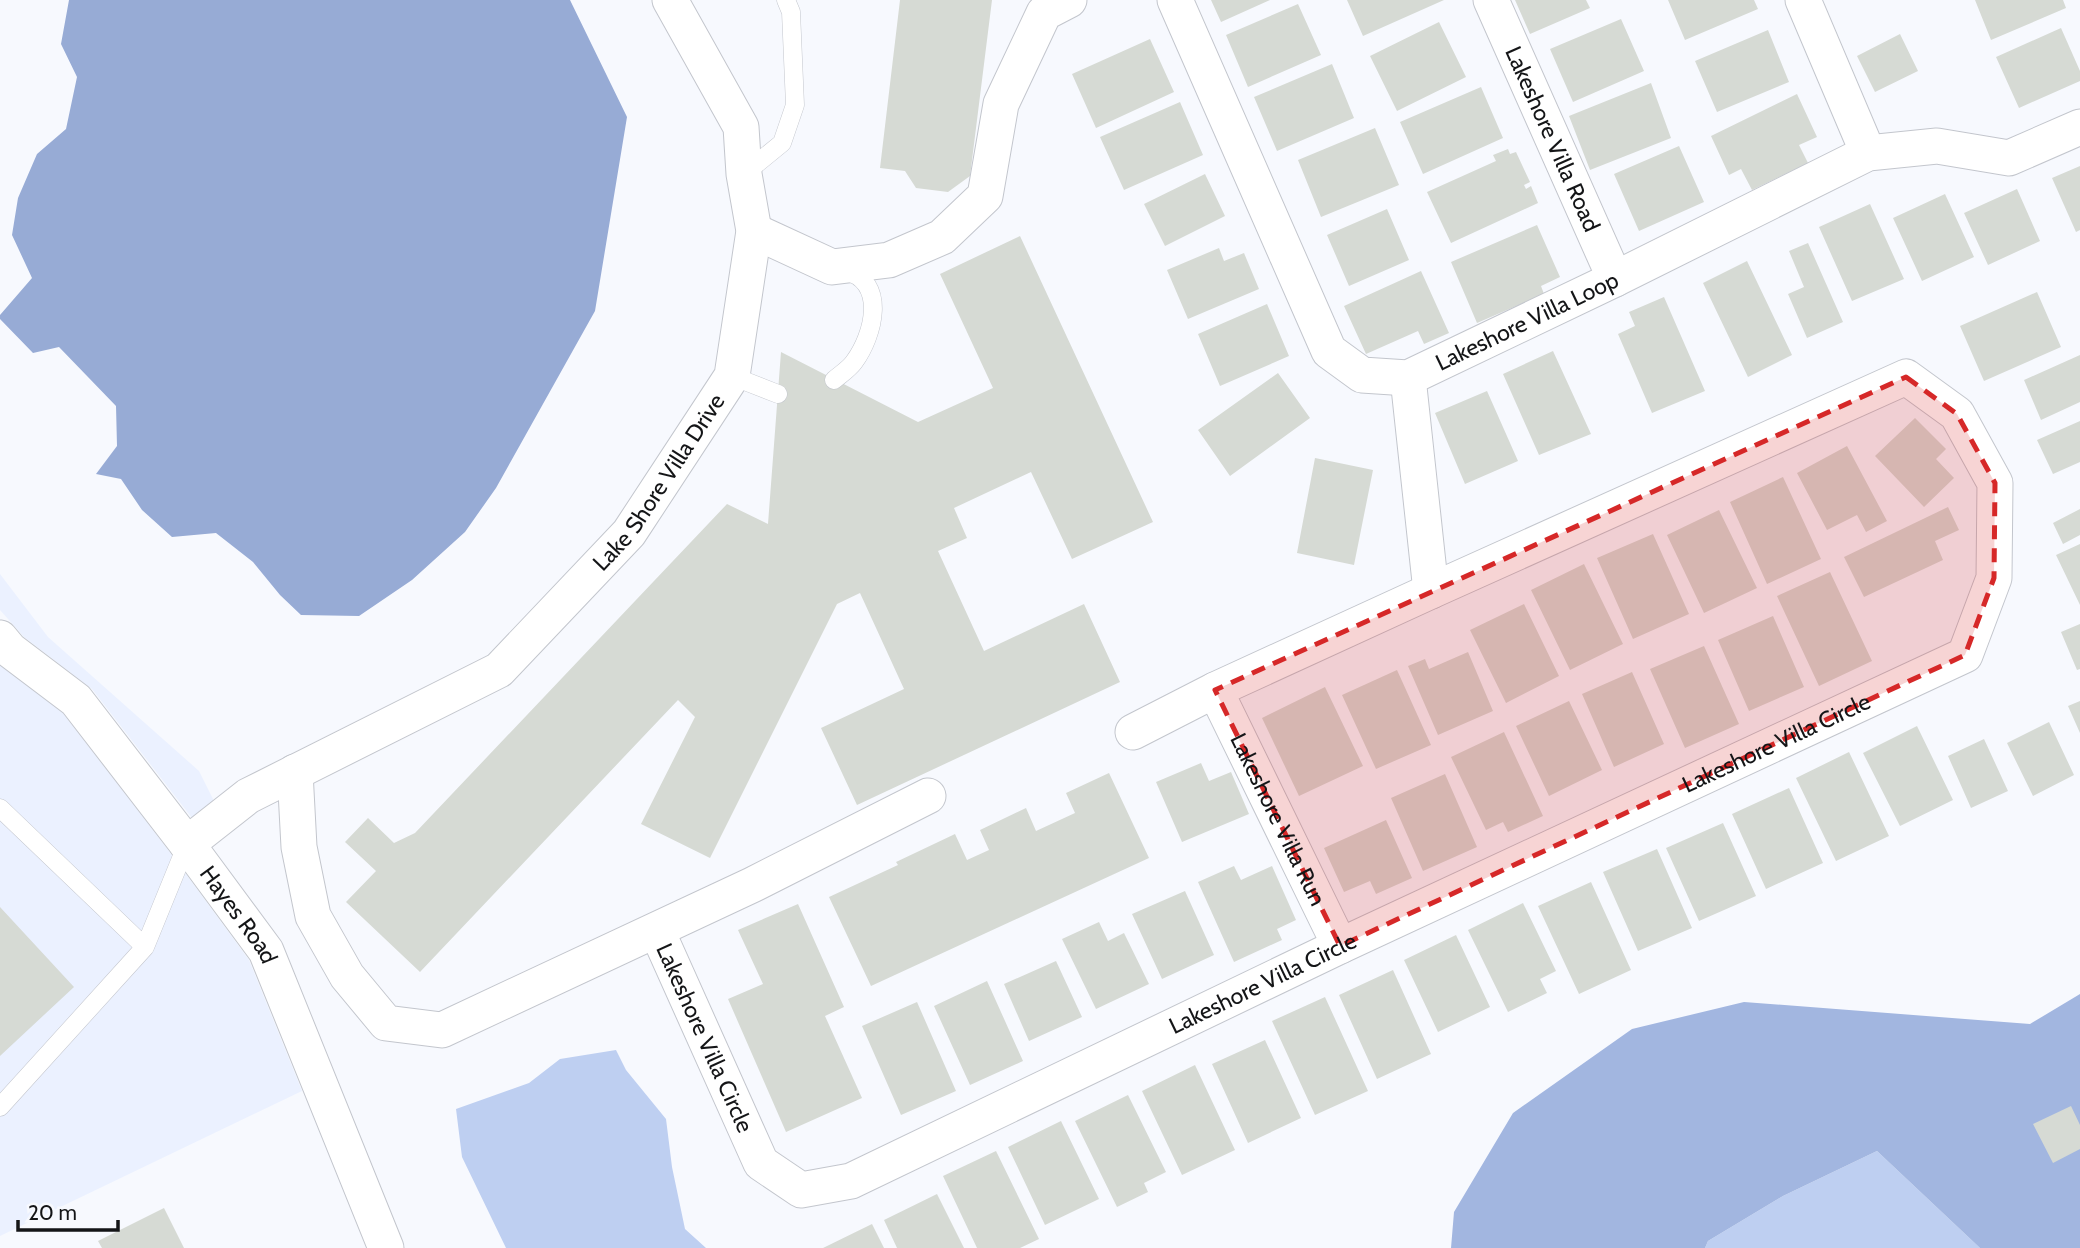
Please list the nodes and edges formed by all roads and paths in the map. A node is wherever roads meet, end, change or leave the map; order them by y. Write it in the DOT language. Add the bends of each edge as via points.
graph roads {
  1 [pos="670,0"];
  2 [pos="786,0"];
  3 [pos="1175,0"];
  4 [pos="1491,0"];
  5 [pos="1803,0"];
  6 [pos="1065,1"];
  7 [pos="2080,127"];
  8 [pos="1867,153"];
  9 [pos="744,174"];
  10 [pos="754,231"];
  11 [pos="832,267"];
  12 [pos="1615,279"];
  13 [pos="732,376"];
  14 [pos="1408,378"];
  15 [pos="834,380"];
  16 [pos="778,394"];
  17 [pos="1431,591"];
  18 [pos="0,638"];
  19 [pos="1215,690"];
  20 [pos="1133,733"];
  21 [pos="295,772"];
  22 [pos="928,796"];
  23 [pos="0,808"];
  24 [pos="187,844"];
  25 [pos="657,931"];
  26 [pos="1340,946"];
  27 [pos="145,947"];
  28 [pos="0,1107"];
  29 [pos="387,1248"];
  1 -- 9 [label="street, Lake Shore Villa Drive" via="740,127"];
  2 -- 9 [label="lane" via="791,12 795,105 782,143"];
  3 -- 14 [label="street, Lakeshore Villa Loop" via="1329,351 1363,375"];
  4 -- 12 [label="street, Lakeshore Villa Road"];
  5 -- 8 [label="street"];
  6 -- 11 [label="street" via="1044,13 1001,104 985,195 942,237 889,260"];
  7 -- 8 [label="street, Lakeshore Villa Loop" via="2009,159 1937,146"];
  8 -- 12 [label="street, Lakeshore Villa Loop"];
  9 -- 10 [label="street, Lake Shore Villa Drive"];
  10 -- 11 [label="street"];
  10 -- 13 [label="street, Lake Shore Villa Drive"];
  11 -- 15 [label="lane" via="860,275 872,291 868,336 854,363"];
  12 -- 14 [label="street, Lakeshore Villa Loop"];
  13 -- 16 [label="lane"];
  13 -- 21 [label="street, Lake Shore Villa Drive" via="629,533 499,670"];
  14 -- 17 [label="street"];
  17 -- 19 [label="street, Lakeshore Villa Circle"];
  17 -- 26 [label="street, Lakeshore Villa Circle" via="1906,377 1957,414 1995,483 1994,578 1965,655"];
  18 -- 24 [label="street, Hayes Road" via="76,700"];
  19 -- 20 [label="street, Lakeshore Villa Circle"];
  19 -- 26 [label="street, Lakeshore Villa Run"];
  21 -- 24 [label="street, Lake Shore Villa Drive" via="248,796"];
  21 -- 25 [label="street, Lakeshore Villa Circle" via="299,847 313,916 347,976 386,1023 442,1030"];
  22 -- 25 [label="street, Lakeshore Villa Circle"];
  23 -- 27 [label="lane"];
  24 -- 27 [label="lane"];
  24 -- 29 [label="street, Hayes Road" via="266,951"];
  25 -- 26 [label="street, Lakeshore Villa Circle" via="761,1163 801,1190 851,1181"];
  27 -- 28 [label="lane"];
}
